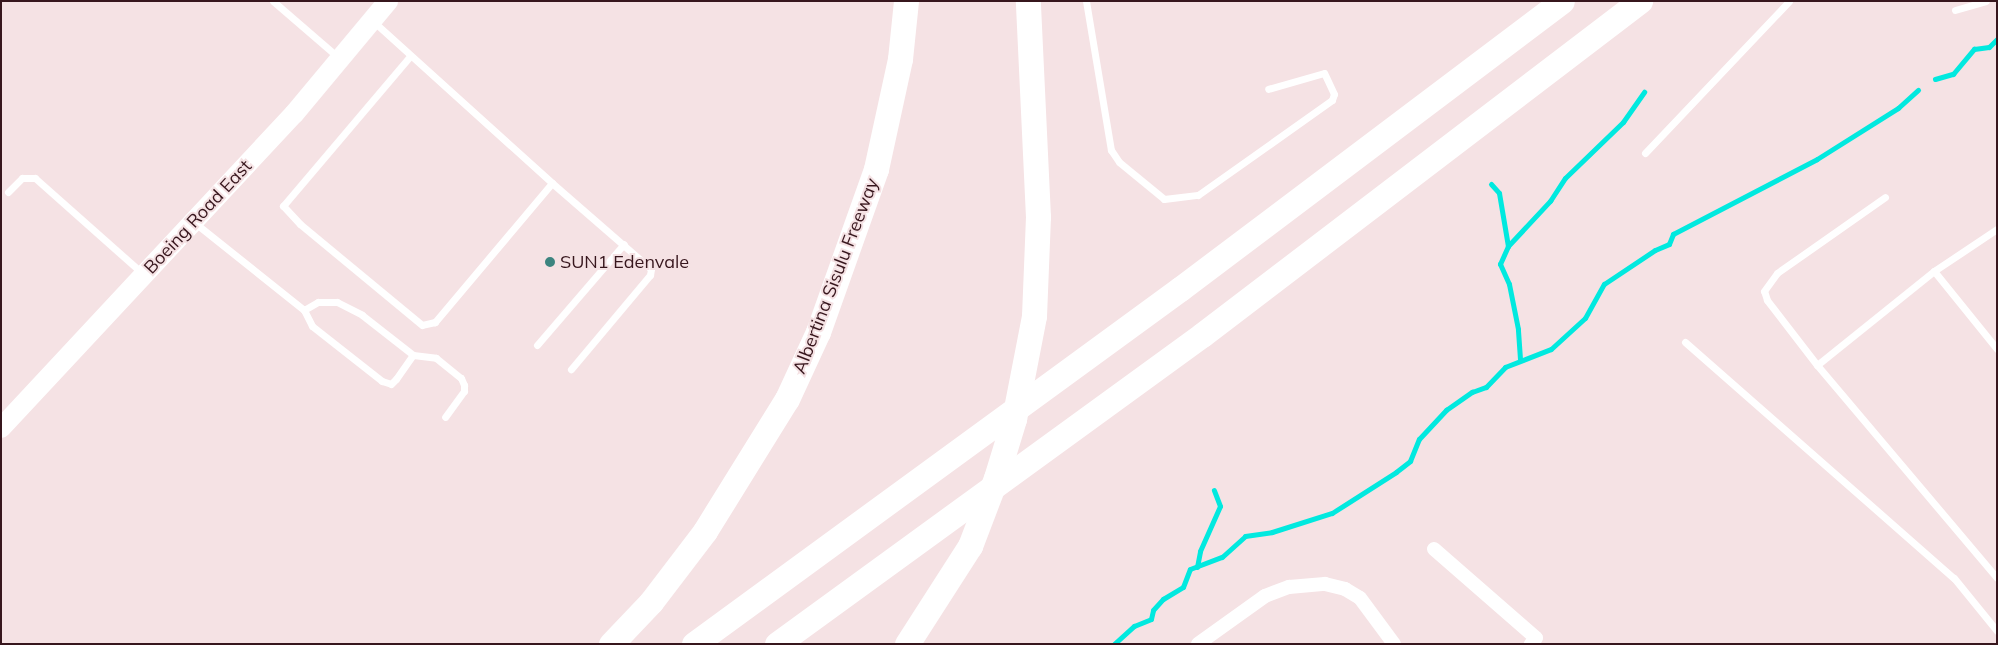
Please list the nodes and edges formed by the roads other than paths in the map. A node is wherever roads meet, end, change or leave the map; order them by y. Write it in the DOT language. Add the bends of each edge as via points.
graph roads {
  1 [pos="273,1"];
  2 [pos="388,1"];
  3 [pos="906,1"];
  4 [pos="1028,1"];
  5 [pos="1086,1"];
  6 [pos="1562,1"];
  7 [pos="1640,1"];
  8 [pos="1789,1"];
  9 [pos="1986,1"];
  10 [pos="1955,10"];
  11 [pos="372,21"];
  12 [pos="410,56"];
  13 [pos="340,58"];
  14 [pos="1268,89"];
  15 [pos="1645,153"];
  16 [pos="552,183"];
  17 [pos="8,192"];
  18 [pos="1885,197"];
  19 [pos="194,222"];
  20 [pos="1997,229"];
  21 [pos="624,244"];
  22 [pos="1934,271"];
  23 [pos="144,275"];
  24 [pos="304,310"];
  25 [pos="1685,342"];
  26 [pos="537,345"];
  27 [pos="1997,349"];
  28 [pos="412,355"];
  29 [pos="1817,365"];
  30 [pos="571,369"];
  31 [pos="445,417"];
  32 [pos="1,428"];
  33 [pos="1434,549"];
  34 [pos="1997,578"];
  35 [pos="1997,631"];
  36 [pos="1537,642"];
  37 [pos="611,644"];
  38 [pos="694,644"];
  39 [pos="777,644"];
  40 [pos="907,644"];
  41 [pos="1198,644"];
  42 [pos="1394,644"];
  1 -- 13 [label="lane"];
  2 -- 11 [label="main road, Boeing Road East"];
  3 -- 37 [label="highway, Albertina Sisulu Freeway" via="900,59 876,169 818,332 787,399 705,531 651,602"];
  4 -- 40 [label="highway" via="1038,217 1034,316 1014,419 970,546"];
  5 -- 14 [label="lane" via="1111,150 1119,162 1164,199 1198,194 1316,111 1334,94 1324,74"];
  6 -- 38 [label="highway" via="1180,289"];
  7 -- 39 [label="highway" via="1202,335"];
  8 -- 15 [label="lane"];
  9 -- 10 [label="lane"];
  11 -- 12 [label="lane"];
  11 -- 13 [label="main road, Boeing Road East"];
  12 -- 16 [label="lane"];
  12 -- 16 [label="lane" via="286,199 283,206 300,224 422,325 435,322"];
  13 -- 19 [label="main road, Boeing Road East" via="294,114"];
  16 -- 21 [label="lane"];
  17 -- 23 [label="lane" via="22,178 35,178"];
  18 -- 29 [label="lane" via="1777,273 1764,290 1767,300"];
  19 -- 23 [label="main road, Boeing Road East"];
  19 -- 24 [label="lane"];
  20 -- 22 [label="lane"];
  21 -- 26 [label="lane"];
  21 -- 30 [label="lane" via="647,263 650,275"];
  22 -- 27 [label="lane"];
  22 -- 29 [label="lane"];
  23 -- 32 [label="main road, Boeing Road East"];
  24 -- 28 [label="lane" via="318,302 337,302 362,315"];
  24 -- 28 [label="lane" via="312,326 382,381 391,384 411,362"];
  25 -- 35 [label="lane" via="1954,578"];
  28 -- 31 [label="lane" via="436,358 461,378 464,391"];
  29 -- 34 [label="lane"];
  33 -- 36 [label="street"];
  41 -- 42 [label="street" via="1266,596 1289,587 1325,584 1345,589 1360,598"];
}
